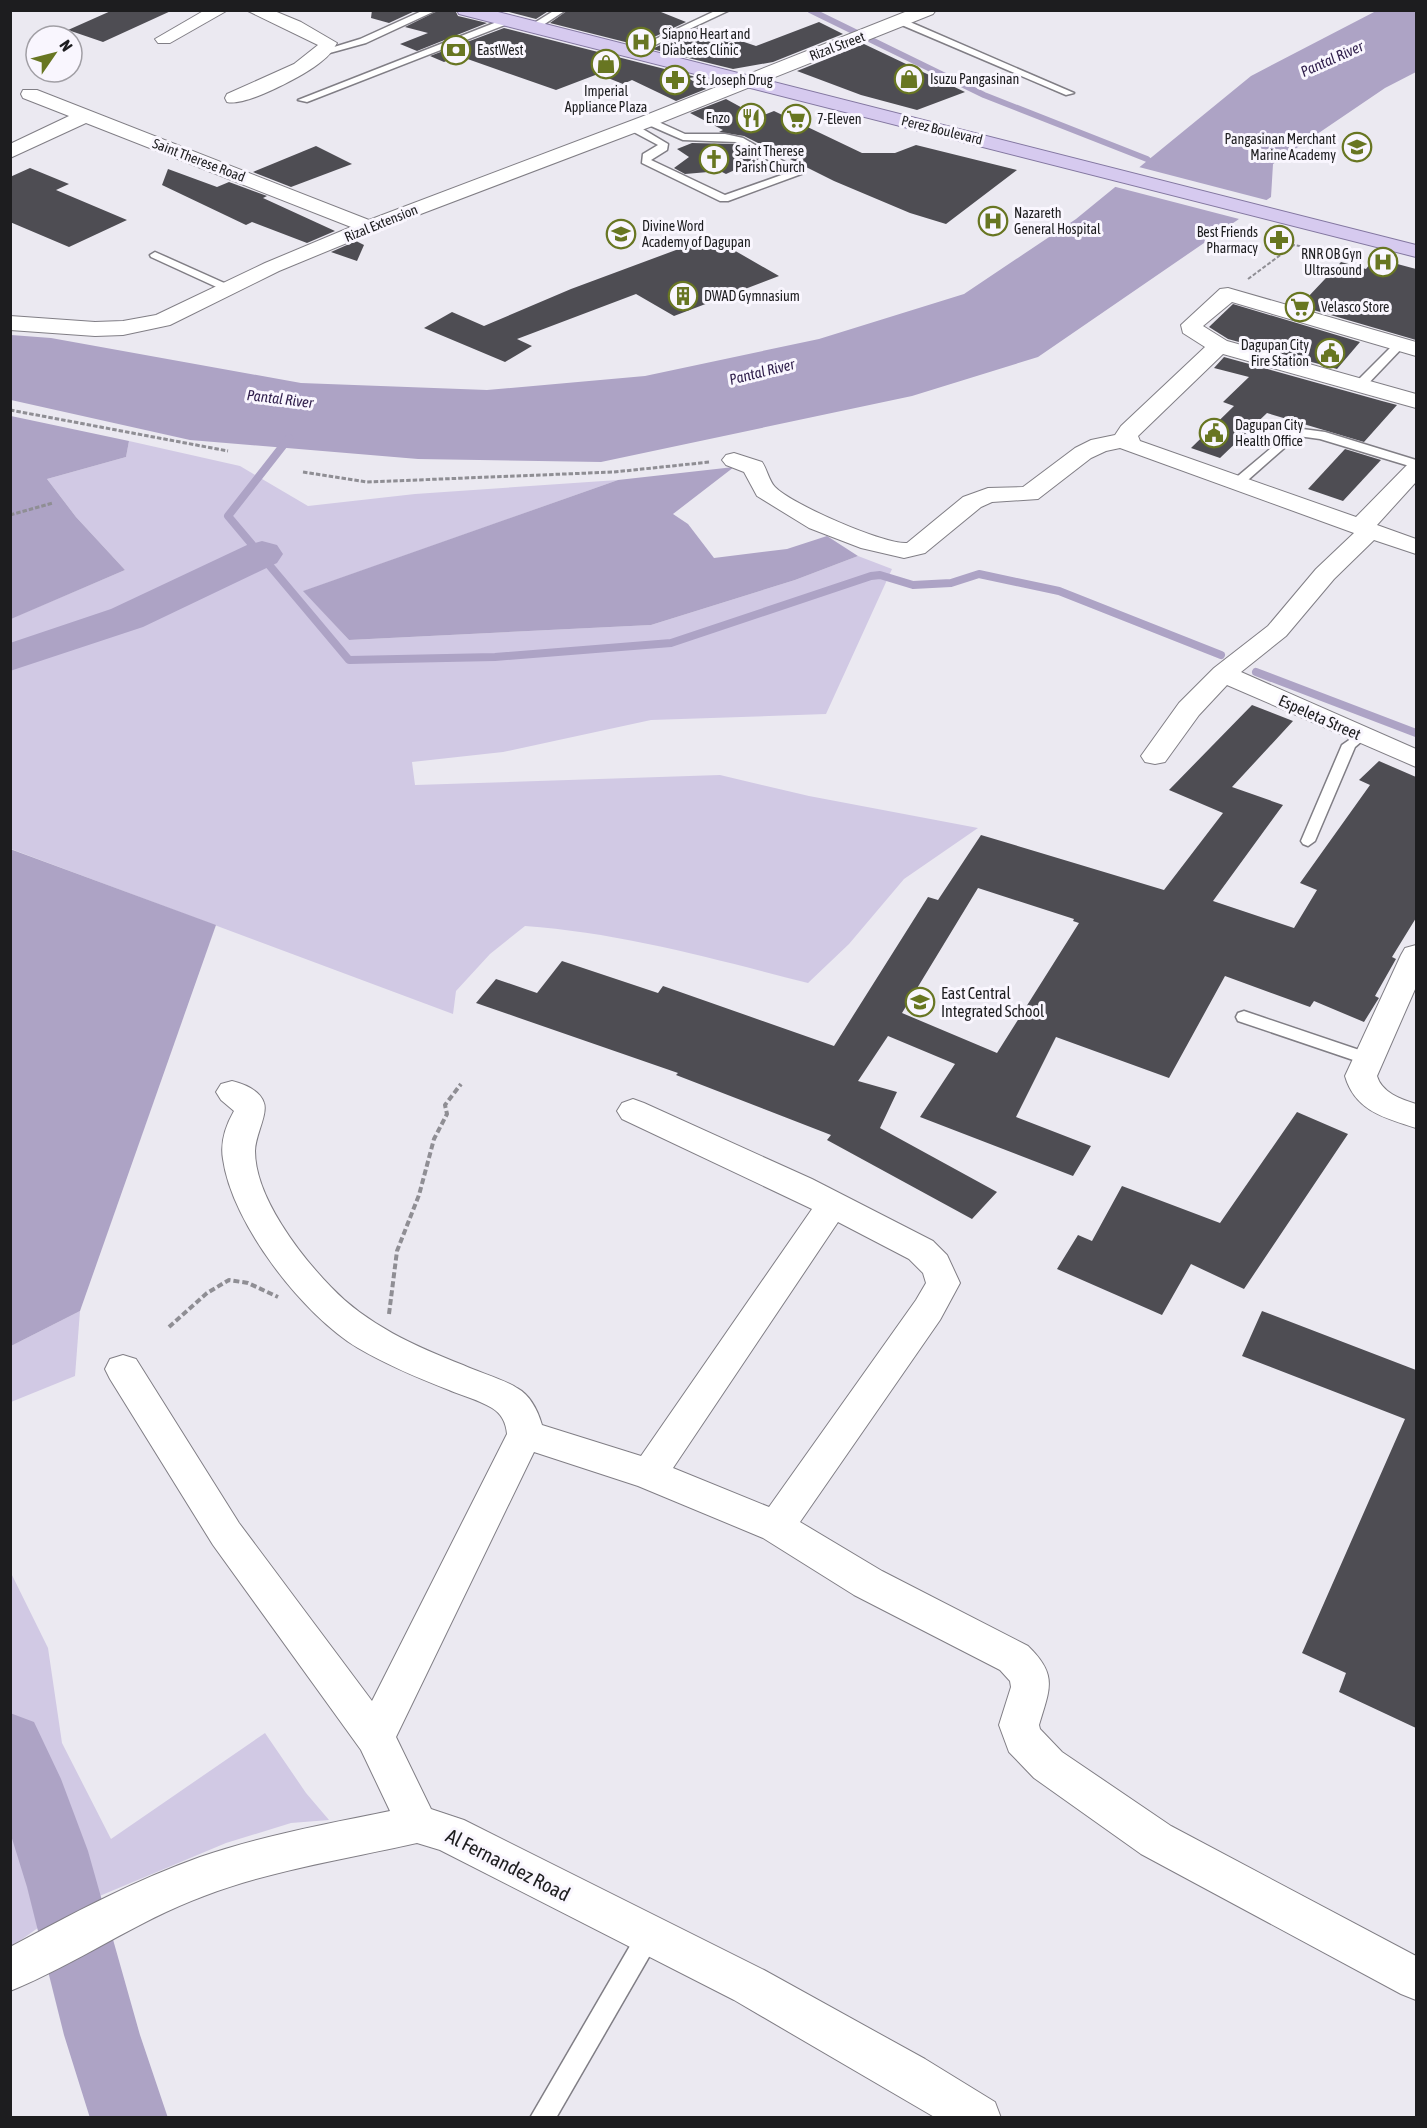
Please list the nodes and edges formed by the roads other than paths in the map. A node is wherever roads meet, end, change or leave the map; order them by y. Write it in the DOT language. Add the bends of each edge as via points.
graph roads {
  1 [pos="219,10"];
  2 [pos="255,10"];
  3 [pos="433,10"];
  4 [pos="466,10"];
  5 [pos="562,10"];
  6 [pos="726,10"];
  7 [pos="927,10"];
  8 [pos="507,21"];
  9 [pos="900,21"];
  10 [pos="534,27"];
  11 [pos="164,39"];
  12 [pos="326,51"];
  13 [pos="633,52"];
  14 [pos="747,81"];
  15 [pos="1069,93"];
  16 [pos="30,94"];
  17 [pos="234,98"];
  18 [pos="303,100"];
  19 [pos="85,116"];
  20 [pos="640,124"];
  21 [pos="10,152"];
  22 [pos="369,227"];
  23 [pos="1416,251"];
  24 [pos="155,255"];
  25 [pos="227,288"];
  26 [pos="10,323"];
  27 [pos="1219,346"];
  28 [pos="1408,346"];
  29 [pos="1359,385"];
  30 [pos="1416,401"];
  31 [pos="1127,440"];
  32 [pos="734,460"];
  33 [pos="1416,464"];
  34 [pos="1416,469"];
  35 [pos="1236,484"];
  36 [pos="1366,529"];
  37 [pos="1416,547"];
  38 [pos="1223,674"];
  39 [pos="1362,735"];
  40 [pos="1155,756"];
  41 [pos="1416,759"];
  42 [pos="1308,842"];
  43 [pos="1416,955"];
  44 [pos="1244,1017"];
  45 [pos="1368,1059"];
  46 [pos="232,1092"];
  47 [pos="633,1111"];
  48 [pos="1416,1116"];
  49 [pos="831,1205"];
  50 [pos="123,1369"];
  51 [pos="525,1434"];
  52 [pos="649,1474"];
  53 [pos="776,1527"];
  54 [pos="375,1737"];
  55 [pos="417,1824"];
  56 [pos="649,1935"];
  57 [pos="25,1961"];
  58 [pos="1416,1979"];
  59 [pos="542,2118"];
  60 [pos="979,2118"];
  1 -- 11 [label="street"];
  2 -- 12 [label="street" via="321,38 328,43"];
  3 -- 12 [label="lane" via="363,41"];
  4 -- 8 [label="main road, Perez Boulevard"];
  5 -- 10 [label="lane"];
  6 -- 13 [label="lane"];
  7 -- 9 [label="street, Rizal Street"];
  8 -- 10 [label="main road, Perez Boulevard"];
  8 -- 18 [label="lane"];
  9 -- 14 [label="street, Rizal Street"];
  9 -- 15 [label="lane"];
  10 -- 13 [label="main road, Perez Boulevard"];
  12 -- 17 [label="street"];
  13 -- 14 [label="main road, Perez Boulevard"];
  14 -- 20 [label="street, Rizal Extension"];
  14 -- 23 [label="main road, Perez Boulevard"];
  16 -- 19 [label="street, Saint Therese Road"];
  19 -- 21 [label="street"];
  19 -- 22 [label="street, Saint Therese Road"];
  20 -- 20 [label="lane" via="663,144 645,162 717,197 732,198 798,173 739,140 683,137"];
  20 -- 22 [label="street, Rizal Extension"];
  22 -- 25 [label="street, Rizal Extension"];
  24 -- 25 [label="lane"];
  25 -- 26 [label="street, Rizal Extension" via="179,314 143,324 95,329"];
  27 -- 28 [label="street" via="1191,328 1228,294"];
  27 -- 29 [label="street"];
  27 -- 31 [label="street" via="1129,431"];
  28 -- 29 [label="lane"];
  29 -- 30 [label="street"];
  31 -- 32 [label="street" via="1099,445 1083,453 1029,494 988,495 972,502 916,548 904,550 870,543 818,523 765,491 754,467"];
  31 -- 35 [label="street" via="1140,450"];
  33 -- 35 [label="lane" via="1321,435 1295,432"];
  34 -- 36 [label="street"];
  35 -- 36 [label="street"];
  36 -- 37 [label="street"];
  36 -- 38 [label="street" via="1277,631"];
  38 -- 39 [label="street, Espeleta Street"];
  38 -- 40 [label="street" via="1189,709"];
  39 -- 41 [label="street, Espeleta Street"];
  39 -- 42 [label="lane" via="1349,745"];
  43 -- 45 [label="street"];
  44 -- 45 [label="lane"];
  45 -- 48 [label="street" via="1360,1076 1362,1087 1382,1104"];
  46 -- 51 [label="street" via="248,1102 250,1111 241,1127 239,1159 253,1201 307,1285 329,1310 385,1346 505,1398 518,1409"];
  47 -- 49 [label="street"];
  49 -- 52 [label="street"];
  49 -- 53 [label="street" via="921,1250 933,1259 943,1283"];
  50 -- 54 [label="street" via="226,1534"];
  51 -- 52 [label="street"];
  51 -- 54 [label="street"];
  52 -- 53 [label="street"];
  53 -- 58 [label="street" via="868,1583 1014,1659 1029,1673 1031,1687 1019,1725 1023,1738 1048,1765 1156,1840"];
  54 -- 55 [label="street"];
  55 -- 56 [label="street, Al Fernandez Road" via="449,1834"];
  55 -- 57 [label="street, Al Fernandez Road" via="266,1857 200,1876 128,1907"];
  56 -- 59 [label="lane"];
  56 -- 60 [label="street, Al Fernandez Road" via="909,2074"];
}
